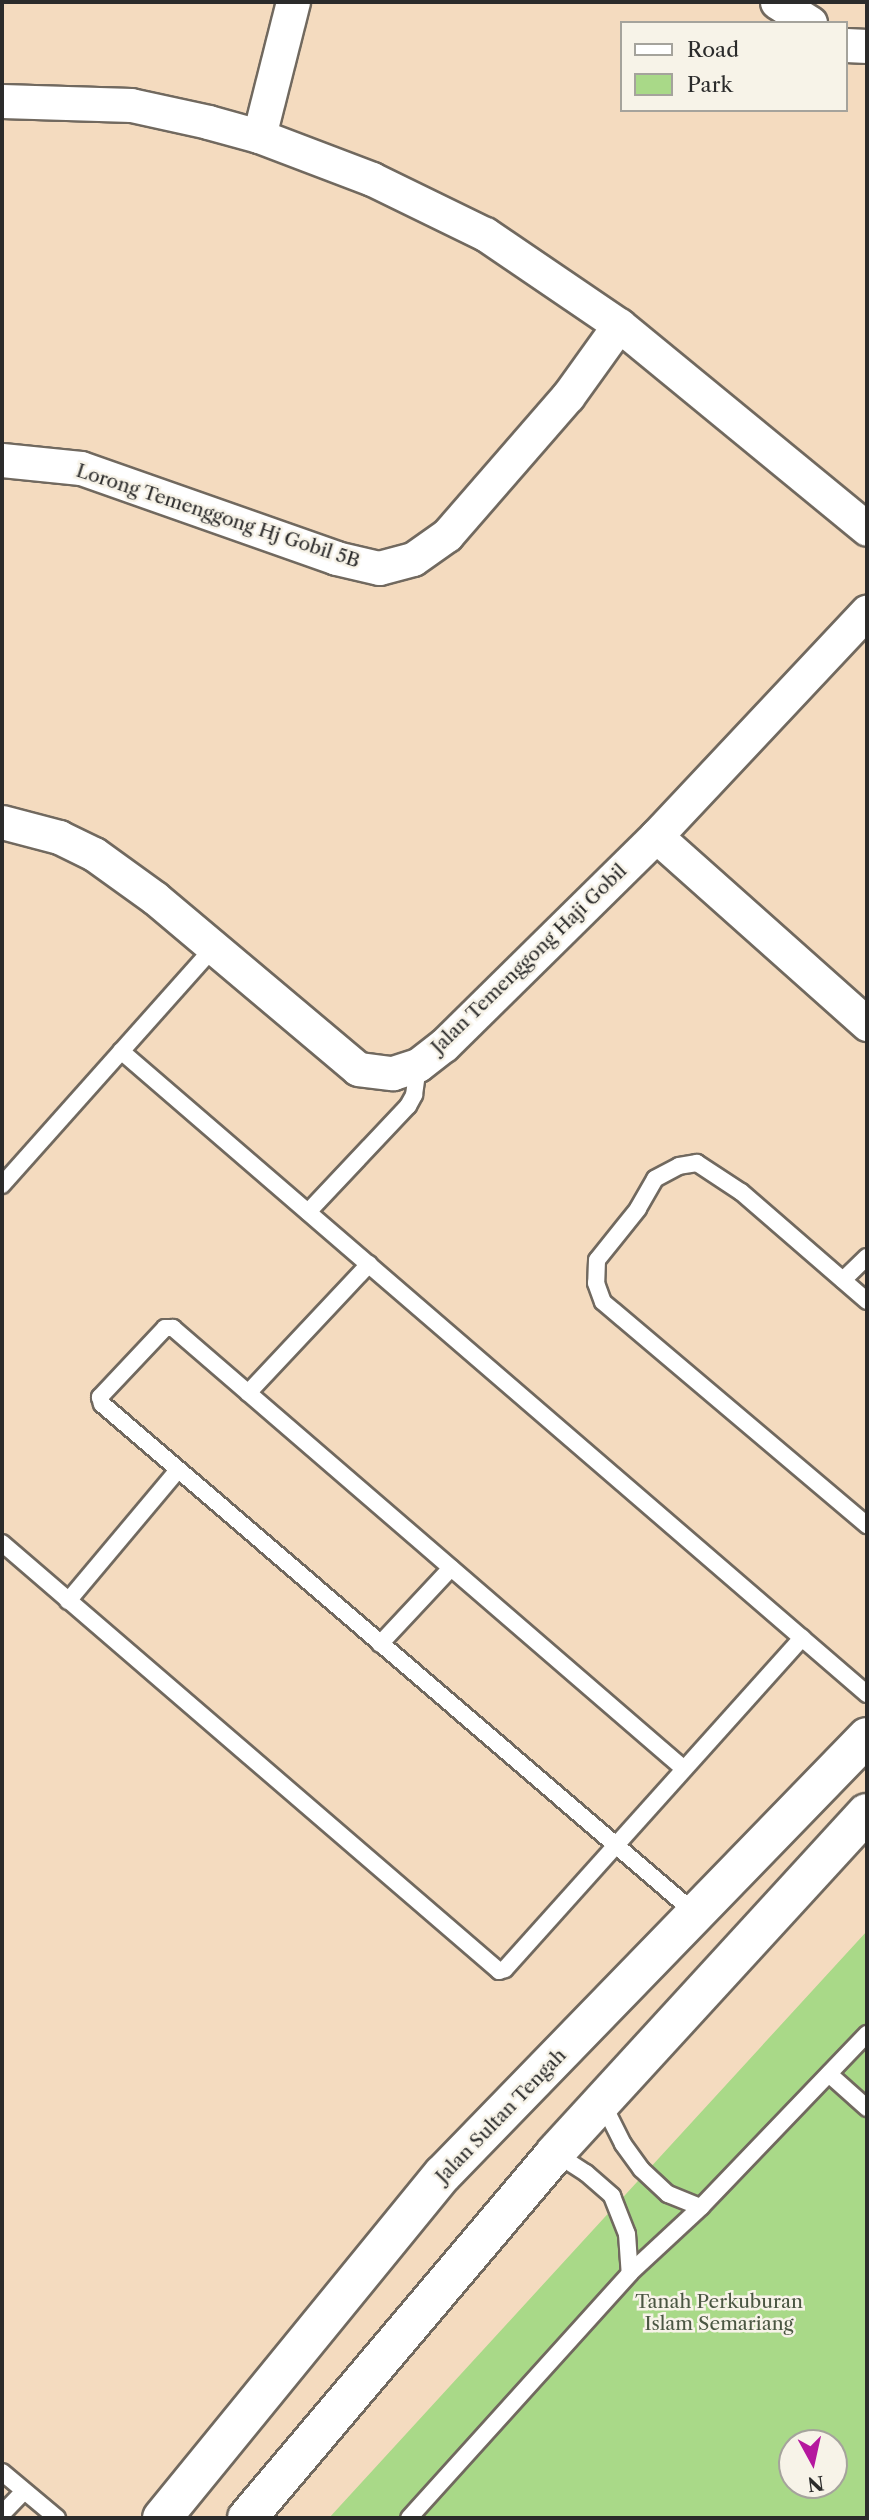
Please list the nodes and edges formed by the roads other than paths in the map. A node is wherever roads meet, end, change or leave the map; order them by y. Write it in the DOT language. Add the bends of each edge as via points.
graph roads {
  1 [pos="293,2"];
  2 [pos="777,2"];
  3 [pos="807,21"];
  4 [pos="848,45"];
  5 [pos="867,46"];
  6 [pos="2,101"];
  7 [pos="259,136"];
  8 [pos="619,325"];
  9 [pos="2,460"];
  10 [pos="867,529"];
  11 [pos="867,611"];
  12 [pos="2,822"];
  13 [pos="656,836"];
  14 [pos="213,948"];
  15 [pos="867,1024"];
  16 [pos="121,1051"];
  17 [pos="418,1065"];
  18 [pos="2,1185"];
  19 [pos="308,1212"];
  20 [pos="867,1257"];
  21 [pos="369,1264"];
  22 [pos="843,1280"];
  23 [pos="867,1301"];
  24 [pos="248,1393"];
  25 [pos="178,1470"];
  26 [pos="867,1525"];
  27 [pos="2,1543"];
  28 [pos="451,1568"];
  29 [pos="68,1601"];
  30 [pos="802,1638"];
  31 [pos="380,1644"];
  32 [pos="867,1694"];
  33 [pos="867,1737"];
  34 [pos="683,1768"];
  35 [pos="867,1813"];
  36 [pos="616,1846"];
  37 [pos="696,1914"];
  38 [pos="867,2034"];
  39 [pos="829,2074"];
  40 [pos="602,2102"];
  41 [pos="867,2108"];
  42 [pos="555,2153"];
  43 [pos="701,2207"];
  44 [pos="630,2273"];
  45 [pos="2,2472"];
  46 [pos="23,2492"];
  47 [pos="2,2514"];
  48 [pos="57,2518"];
  49 [pos="162,2518"];
  50 [pos="247,2518"];
  51 [pos="409,2518"];
  1 -- 7 [label="street"];
  2 -- 3 [label="street"];
  4 -- 5 [label="street"];
  6 -- 7 [label="street" via="131,105"];
  7 -- 8 [label="street" via="372,179 485,234"];
  8 -- 9 [label="street, Lorong Temenggong Hj Gobil 5B" via="568,396 447,535 413,559 379,568 335,558 81,468"];
  8 -- 10 [label="street"];
  11 -- 13 [label="street, Jalan Temenggong Haji Gobil"];
  12 -- 14 [label="street, Jalan Temenggong Haji Gobil" via="59,837 93,854 155,898"];
  13 -- 15 [label="street"];
  13 -- 17 [label="street, Jalan Temenggong Haji Gobil" via="444,1045"];
  14 -- 16 [label="lane"];
  14 -- 17 [label="street, Jalan Temenggong Haji Gobil" via="358,1069 393,1073"];
  16 -- 18 [label="lane"];
  16 -- 19 [label="lane"];
  17 -- 19 [label="lane" via="408,1106"];
  19 -- 21 [label="lane"];
  20 -- 22 [label="lane"];
  21 -- 24 [label="lane"];
  21 -- 30 [label="lane"];
  22 -- 23 [label="lane"];
  22 -- 26 [label="lane" via="741,1192 697,1163 655,1179 638,1209 597,1260 596,1283 603,1302"];
  24 -- 25 [label="lane" via="169,1326 100,1397 102,1405"];
  24 -- 28 [label="lane"];
  25 -- 29 [label="lane"];
  25 -- 31 [label="lane"];
  27 -- 29 [label="lane"];
  28 -- 31 [label="lane"];
  28 -- 34 [label="lane"];
  29 -- 36 [label="lane" via="493,1969 505,1969"];
  30 -- 32 [label="lane"];
  30 -- 34 [label="lane"];
  31 -- 36 [label="lane"];
  33 -- 37 [label="main road, Jalan Sultan Tengah"];
  34 -- 36 [label="lane"];
  35 -- 40 [label="main road"];
  36 -- 37 [label="lane"];
  37 -- 49 [label="main road, Jalan Sultan Tengah" via="443,2174"];
  38 -- 39 [label="lane"];
  39 -- 41 [label="lane"];
  39 -- 43 [label="lane"];
  40 -- 42 [label="main road"];
  40 -- 43 [label="lane" via="642,2169 668,2194"];
  42 -- 44 [label="lane" via="612,2196 627,2235"];
  42 -- 50 [label="main road"];
  43 -- 44 [label="lane"];
  44 -- 51 [label="lane"];
  45 -- 46 [label="lane"];
  46 -- 47 [label="lane"];
  46 -- 48 [label="lane"];
}
